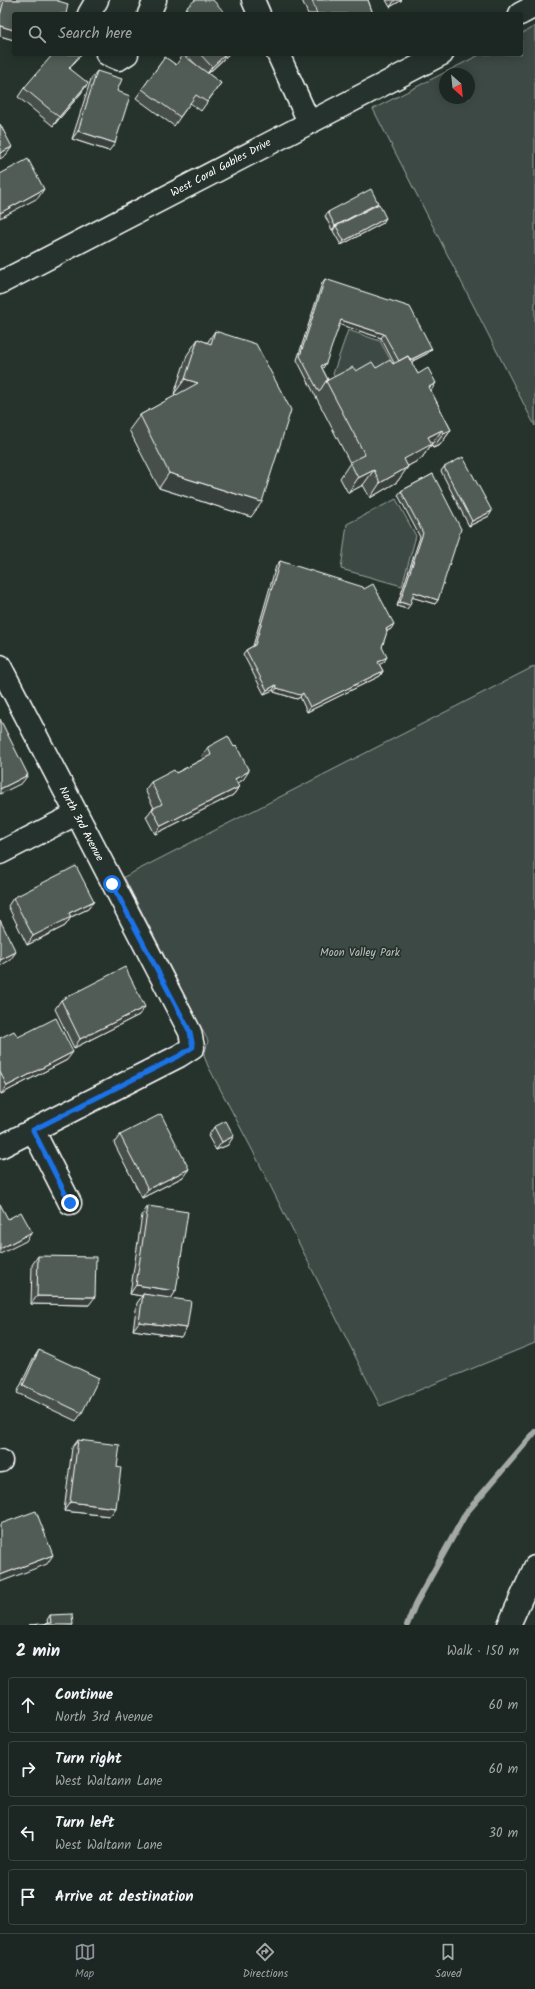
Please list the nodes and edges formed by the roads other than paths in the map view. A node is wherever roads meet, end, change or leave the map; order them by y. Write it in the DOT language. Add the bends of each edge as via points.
graph roads {
  1 [pos="97,0"];
  2 [pos="155,0"];
  3 [pos="253,0"];
  4 [pos="535,6"];
  5 [pos="90,12"];
  6 [pos="150,12"];
  7 [pos="259,12"];
  8 [pos="523,12"];
  9 [pos="112,56"];
  10 [pos="124,56"];
  11 [pos="279,56"];
  12 [pos="438,56"];
  13 [pos="308,122"];
  14 [pos="0,283"];
  15 [pos="0,666"];
  16 [pos="76,814"];
  17 [pos="0,853"];
  18 [pos="33,1130"];
  19 [pos="0,1147"];
  20 [pos="70,1203"];
  21 [pos="535,1567"];
  22 [pos="529,1597"];
  23 [pos="509,1625"];
  1 -- 5 [label="street"];
  2 -- 6 [label="street"];
  3 -- 7 [label="street"];
  4 -- 8 [label="street"];
  9 -- 10 [label="street" via="119,59"];
  11 -- 13 [label="street"];
  12 -- 13 [label="street, West Coral Gables Drive"];
  13 -- 14 [label="street, West Coral Gables Drive"];
  15 -- 16 [label="street, North 3rd Avenue"];
  16 -- 17 [label="street"];
  16 -- 18 [label="street, North 3rd Avenue" via="190,1032 193,1047"];
  18 -- 19 [label="street"];
  18 -- 20 [label="street"];
  21 -- 22 [label="street"];
  22 -- 23 [label="street"];
}
